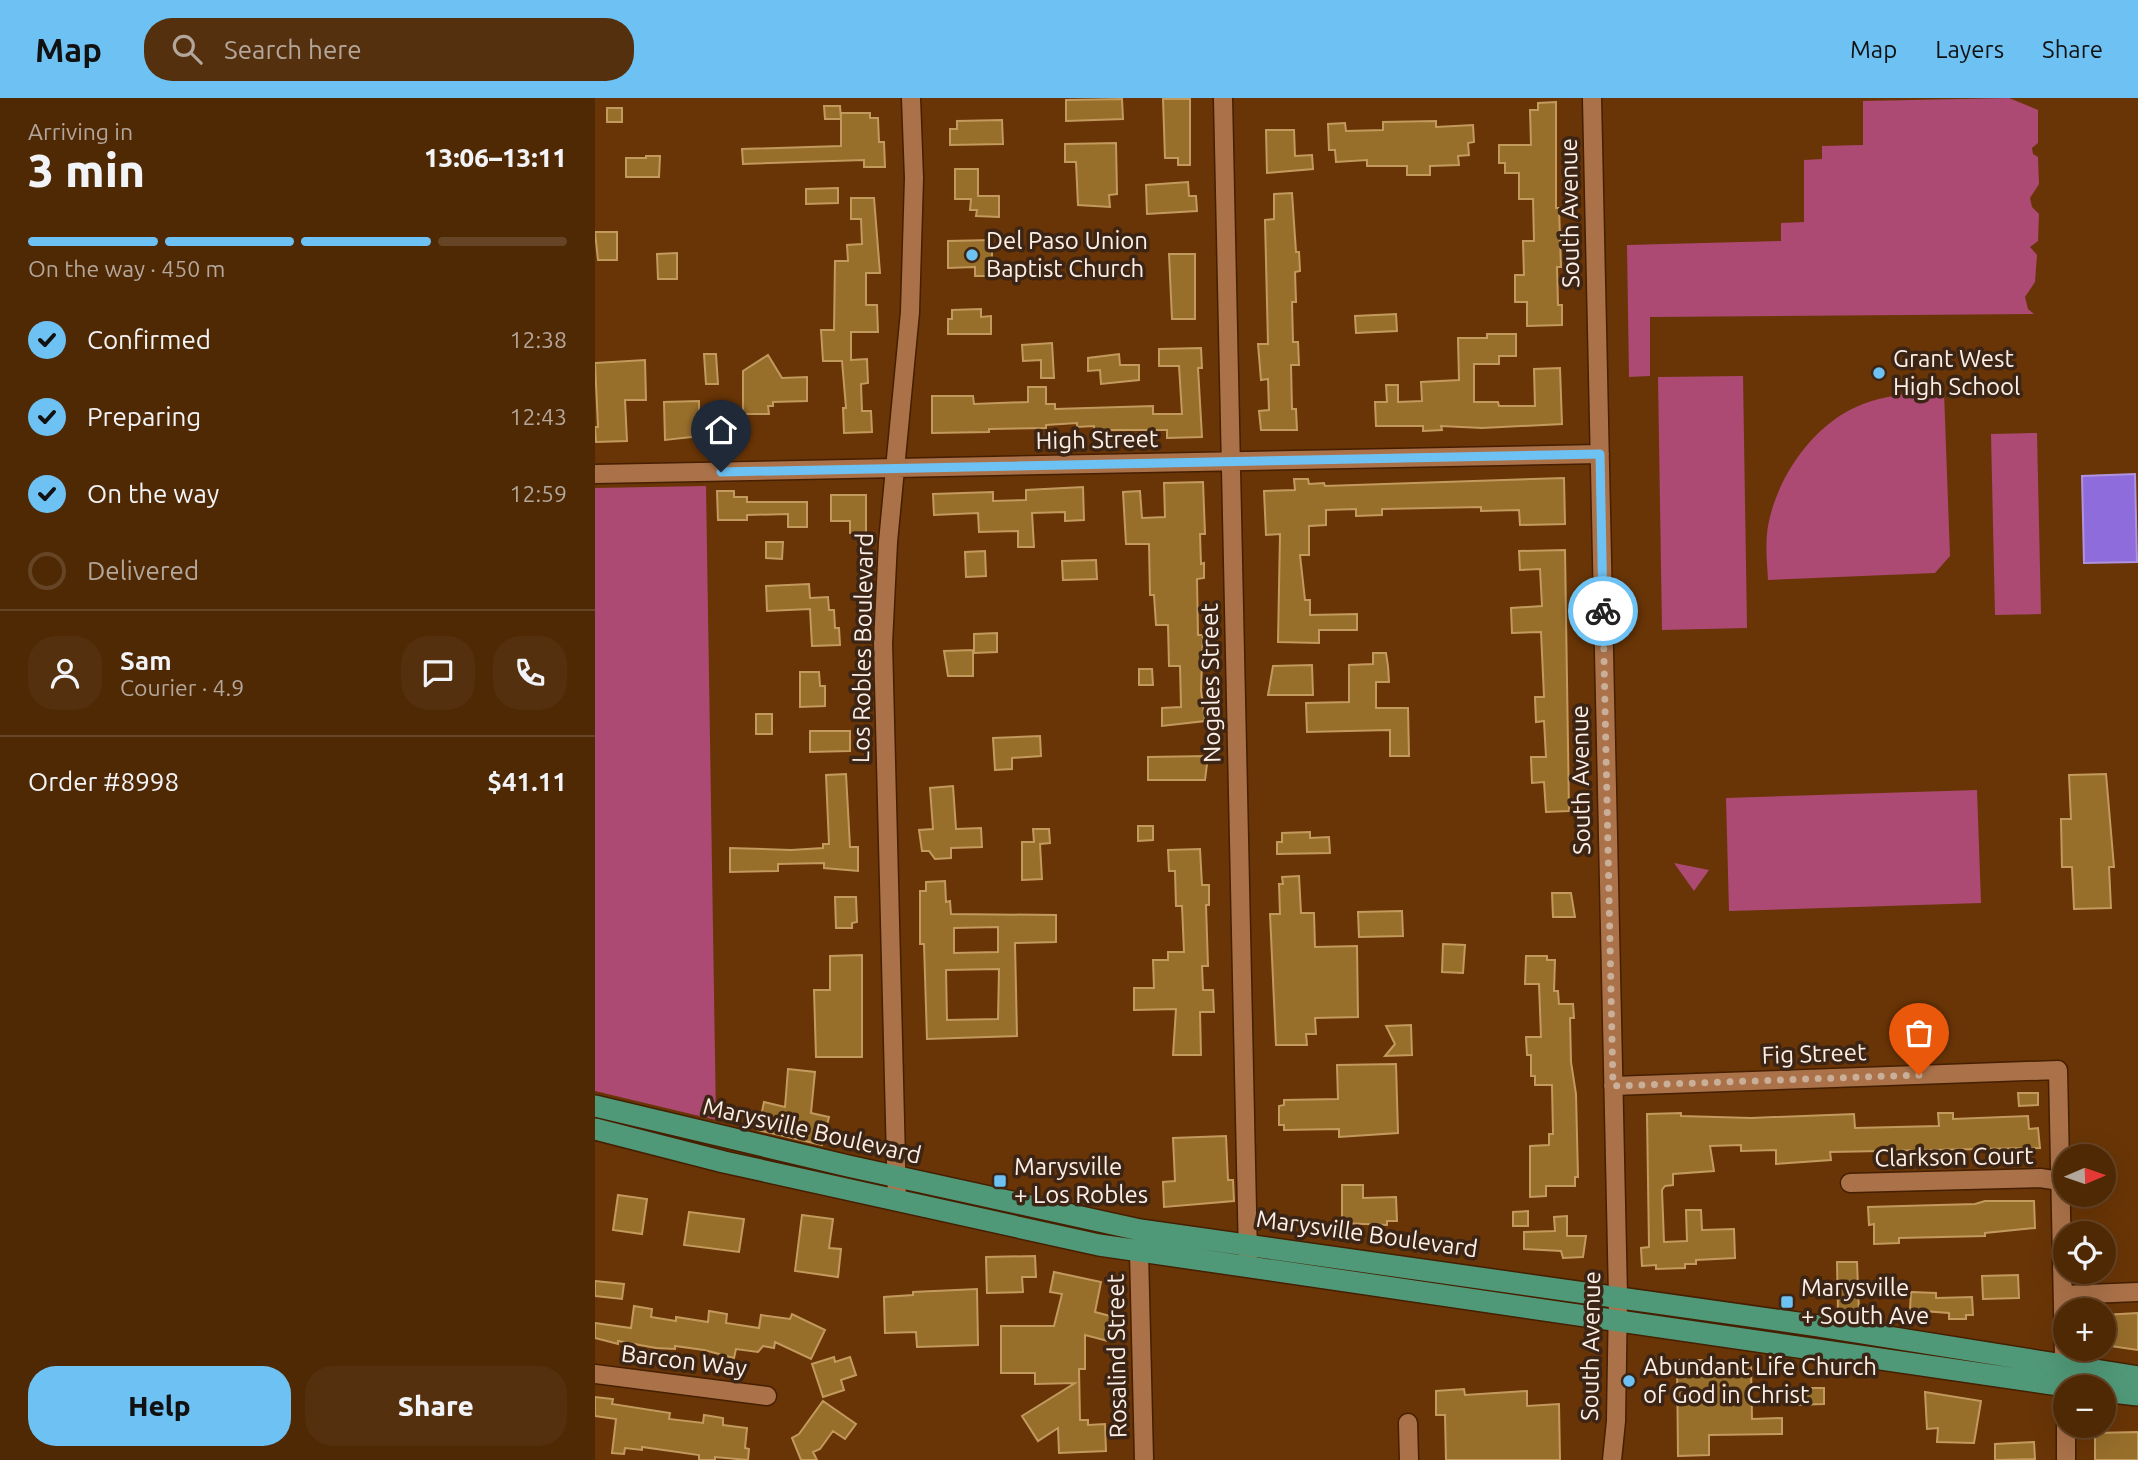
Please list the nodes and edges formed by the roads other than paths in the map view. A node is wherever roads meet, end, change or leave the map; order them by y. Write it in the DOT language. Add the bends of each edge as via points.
graph roads {
  1 [pos="911,98"];
  2 [pos="1223,98"];
  3 [pos="1592,98"];
  4 [pos="1600,454"];
  5 [pos="1230,461"];
  6 [pos="895,468"];
  7 [pos="595,474"];
  8 [pos="1613,1086"];
  9 [pos="595,1106"];
  10 [pos="595,1129"];
  11 [pos="2059,1144"];
  12 [pos="896,1177"];
  13 [pos="2053,1180"];
  14 [pos="1850,1184"];
  15 [pos="897,1200"];
  16 [pos="2061,1208"];
  17 [pos="1140,1230"];
  18 [pos="1247,1243"];
  19 [pos="1139,1252"];
  20 [pos="1360,1260"];
  21 [pos="1248,1268"];
  22 [pos="1495,1280"];
  23 [pos="2138,1292"];
  24 [pos="1425,1294"];
  25 [pos="2063,1295"];
  26 [pos="1618,1297"];
  27 [pos="1618,1321"];
  28 [pos="595,1374"];
  29 [pos="2067,1375"];
  30 [pos="2138,1377"];
  31 [pos="2116,1380"];
  32 [pos="2053,1383"];
  33 [pos="2053,1384"];
  34 [pos="2116,1392"];
  35 [pos="767,1395"];
  36 [pos="2138,1395"];
  37 [pos="1408,1423"];
  38 [pos="2066,1438"];
  39 [pos="1144,1460"];
  40 [pos="1409,1460"];
  41 [pos="1612,1460"];
  42 [pos="2066,1460"];
  1 -- 6 [label="street, Los Robles Boulevard" via="911,312"];
  2 -- 5 [label="street, Nogales Street"];
  3 -- 4 [label="street, South Avenue"];
  4 -- 5 [label="street, High Street"];
  4 -- 8 [label="street, South Avenue"];
  5 -- 6 [label="street, High Street"];
  5 -- 18 [label="street, Nogales Street"];
  6 -- 7 [label="street, High Street"];
  6 -- 12 [label="street, Los Robles Boulevard" via="883,639 883,717"];
  8 -- 11 [label="street, Fig Street" via="2058,1070"];
  8 -- 26 [label="street, South Avenue"];
  9 -- 12 [label="main road, Marysville Boulevard"];
  10 -- 15 [label="main road, Marysville Boulevard"];
  12 -- 15 [label="street, Los Robles Boulevard"];
  12 -- 17 [label="main road, Marysville Boulevard"];
  13 -- 14 [label="street, Clarkson Court"];
  15 -- 19 [label="main road, Marysville Boulevard"];
  16 -- 25 [label="street"];
  17 -- 18 [label="main road, Marysville Boulevard"];
  17 -- 19 [label="main road"];
  18 -- 20 [label="main road, Marysville Boulevard"];
  18 -- 21 [label="street, Nogales Street"];
  19 -- 21 [label="main road, Marysville Boulevard"];
  19 -- 39 [label="street, Rosalind Street"];
  20 -- 22 [label="main road, Marysville Boulevard"];
  20 -- 24 [label="main road" via="1375,1273 1417,1285"];
  21 -- 24 [label="main road, Marysville Boulevard"];
  22 -- 24 [label="main road" via="1485,1286 1434,1286"];
  22 -- 26 [label="main road, Marysville Boulevard"];
  23 -- 25 [label="street"];
  24 -- 27 [label="main road, Marysville Boulevard"];
  25 -- 29 [label="street"];
  26 -- 27 [label="street, South Avenue"];
  26 -- 32 [label="main road, Marysville Boulevard"];
  27 -- 33 [label="main road, Marysville Boulevard"];
  27 -- 41 [label="street, South Avenue"];
  28 -- 35 [label="street, Barcon Way"];
  30 -- 31 [label="main road, Marysville Boulevard"];
  34 -- 36 [label="main road"];
  37 -- 40 [label="street"];
  38 -- 42 [label="street"];
}
